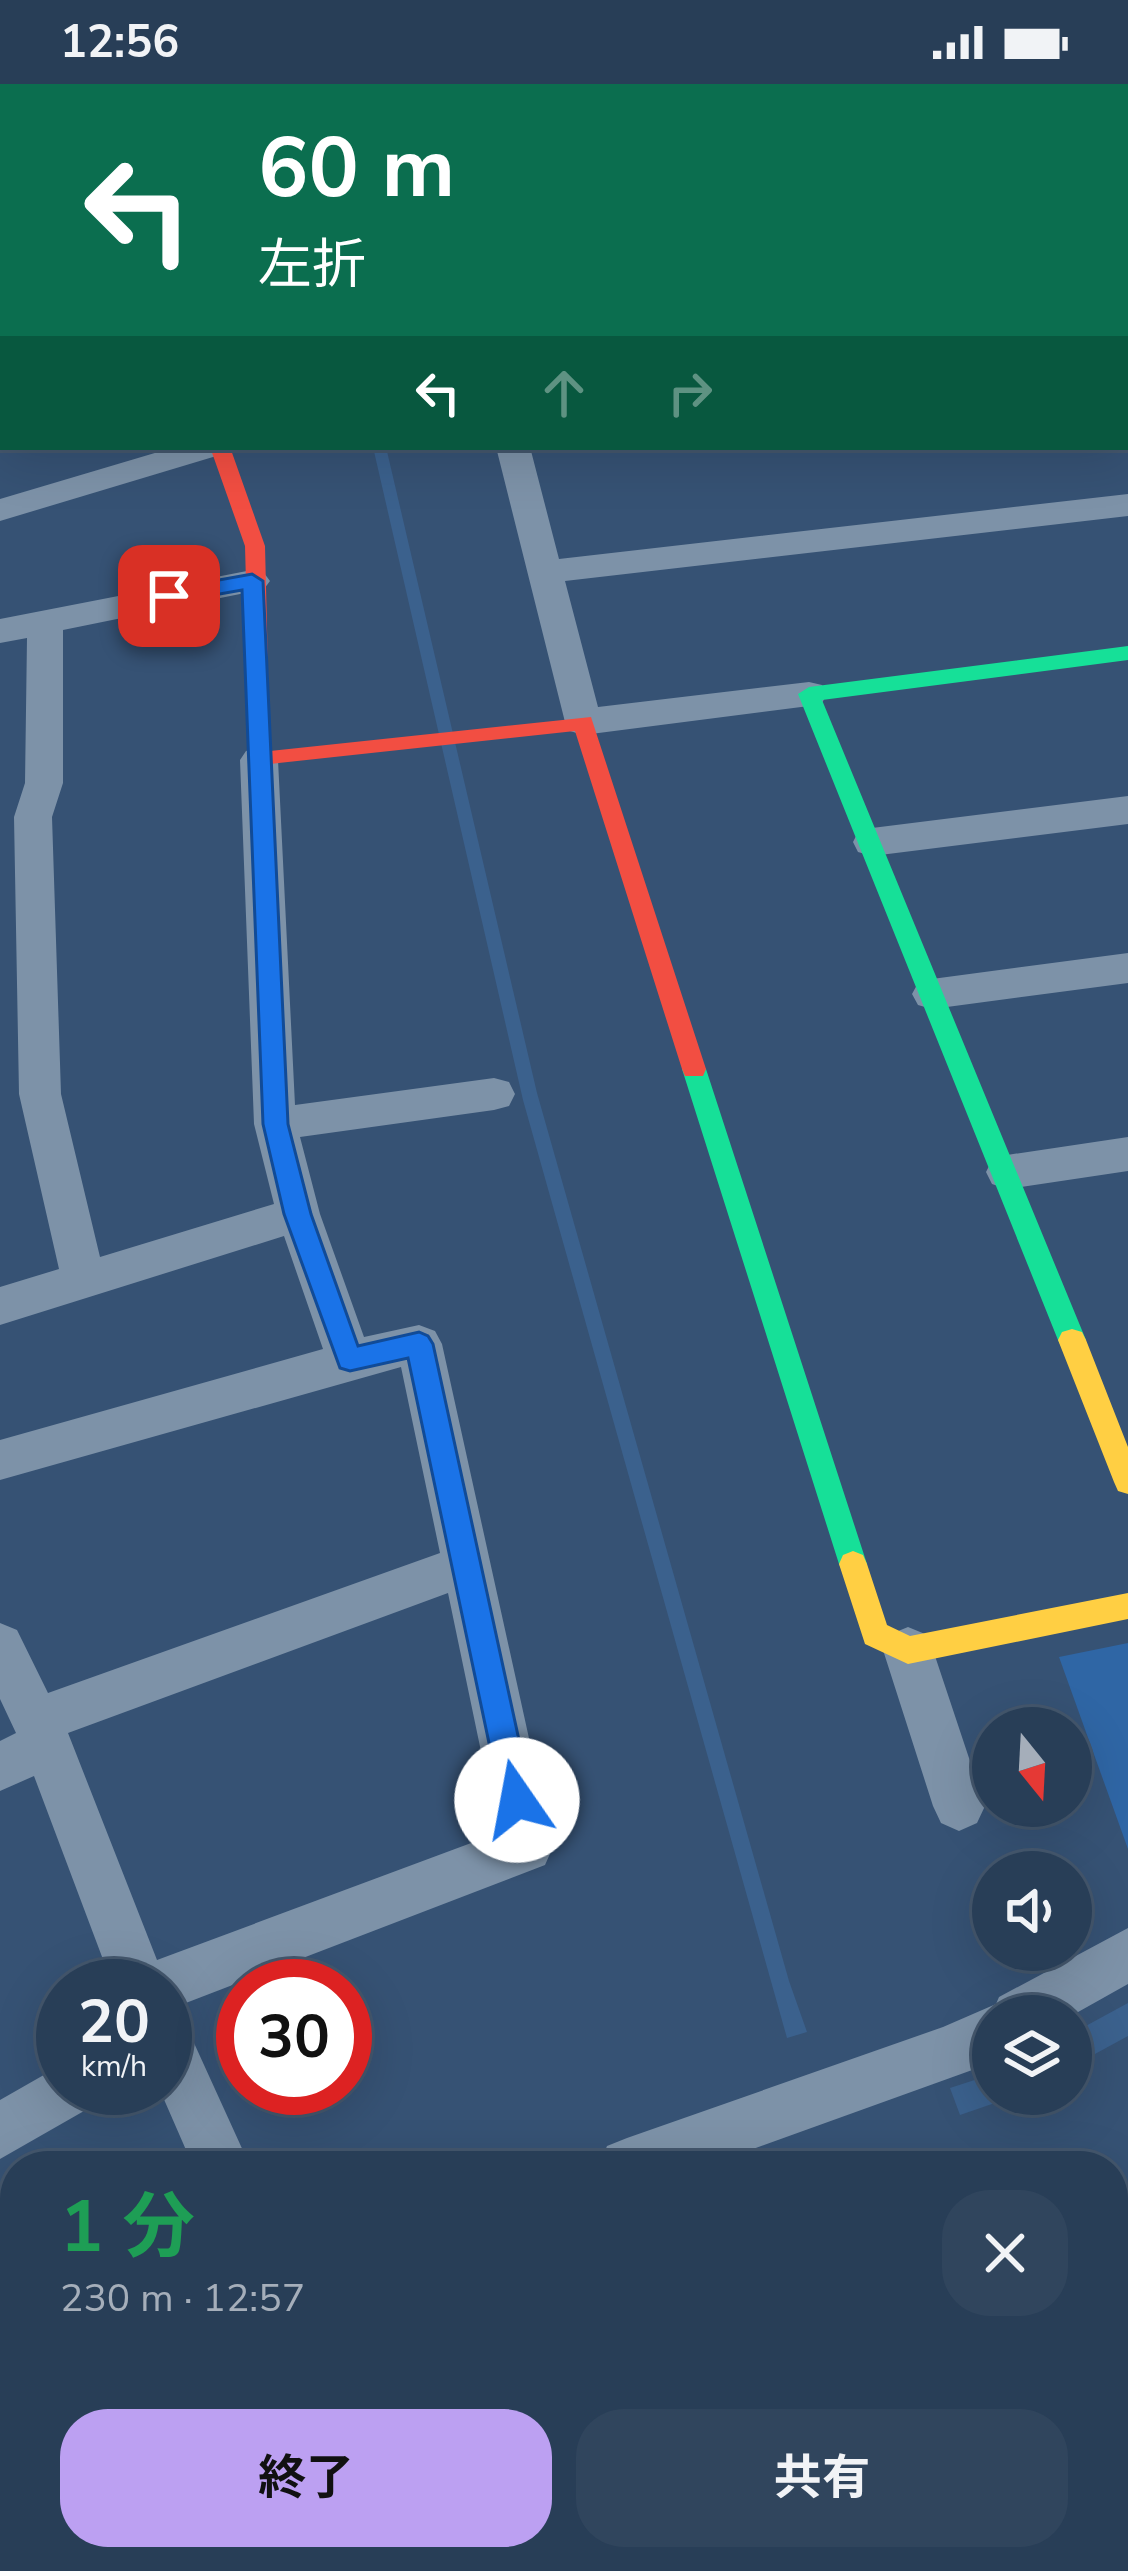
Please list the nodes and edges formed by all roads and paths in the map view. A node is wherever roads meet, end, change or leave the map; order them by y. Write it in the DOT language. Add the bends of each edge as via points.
graph roads {
  1 [pos="205,450"];
  2 [pos="216,450"];
  3 [pos="514,450"];
  4 [pos="1128,505"];
  5 [pos="0,510"];
  6 [pos="545,572"];
  7 [pos="252,581"];
  8 [pos="45,619"];
  9 [pos="0,631"];
  10 [pos="1128,653"];
  11 [pos="809,694"];
  12 [pos="583,722"];
  13 [pos="259,760"];
  14 [pos="1128,810"];
  15 [pos="16,821"];
  16 [pos="872,842"];
  17 [pos="1128,968"];
  18 [pos="932,994"];
  19 [pos="494,1094"];
  20 [pos="275,1124"];
  21 [pos="1128,1154"];
  22 [pos="1007,1172"];
  23 [pos="298,1214"];
  24 [pos="84,1283"];
  25 [pos="0,1306"];
  26 [pos="375,1353"];
  27 [pos="0,1460"];
  28 [pos="1128,1482"];
  29 [pos="467,1565"];
  30 [pos="1128,1606"];
  31 [pos="0,1646"];
  32 [pos="908,1650"];
  33 [pos="42,1732"];
  34 [pos="0,1767"];
  35 [pos="959,1806"];
  36 [pos="1128,1955"];
  37 [pos="130,1959"];
  38 [pos="192,1974"];
  39 [pos="1056,1995"];
  40 [pos="972,2041"];
  41 [pos="192,2100"];
  42 [pos="36,2110"];
  43 [pos="0,2131"];
  44 [pos="215,2151"];
  45 [pos="718,2151"];
  1 -- 5 [label="street"];
  2 -- 7 [label="street" via="254,546"];
  3 -- 6 [label="street"];
  4 -- 6 [label="street"];
  6 -- 12 [label="street"];
  7 -- 8 [label="street"];
  7 -- 13 [label="street"];
  8 -- 9 [label="street"];
  8 -- 15 [label="street" via="44,782"];
  10 -- 11 [label="street"];
  11 -- 12 [label="street"];
  11 -- 16 [label="street"];
  12 -- 13 [label="street"];
  12 -- 32 [label="street" via="875,1634"];
  13 -- 20 [label="street"];
  14 -- 16 [label="street"];
  15 -- 24 [label="street" via="40,1094"];
  16 -- 18 [label="street"];
  17 -- 18 [label="street"];
  18 -- 22 [label="street"];
  19 -- 20 [label="street"];
  20 -- 23 [label="street"];
  21 -- 22 [label="street"];
  22 -- 28 [label="street"];
  23 -- 24 [label="street"];
  23 -- 26 [label="street" via="350,1359"];
  24 -- 25 [label="street"];
  26 -- 27 [label="street"];
  26 -- 29 [label="street" via="419,1344"];
  29 -- 33 [label="street"];
  29 -- 38 [label="street" via="526,1846"];
  30 -- 32 [label="street"];
  31 -- 33 [label="street"];
  32 -- 35 [label="street"];
  33 -- 34 [label="street"];
  33 -- 37 [label="street"];
  36 -- 39 [label="street"];
  40 -- 45 [label="street"];
  41 -- 44 [label="street"];
  42 -- 43 [label="street"];
}
